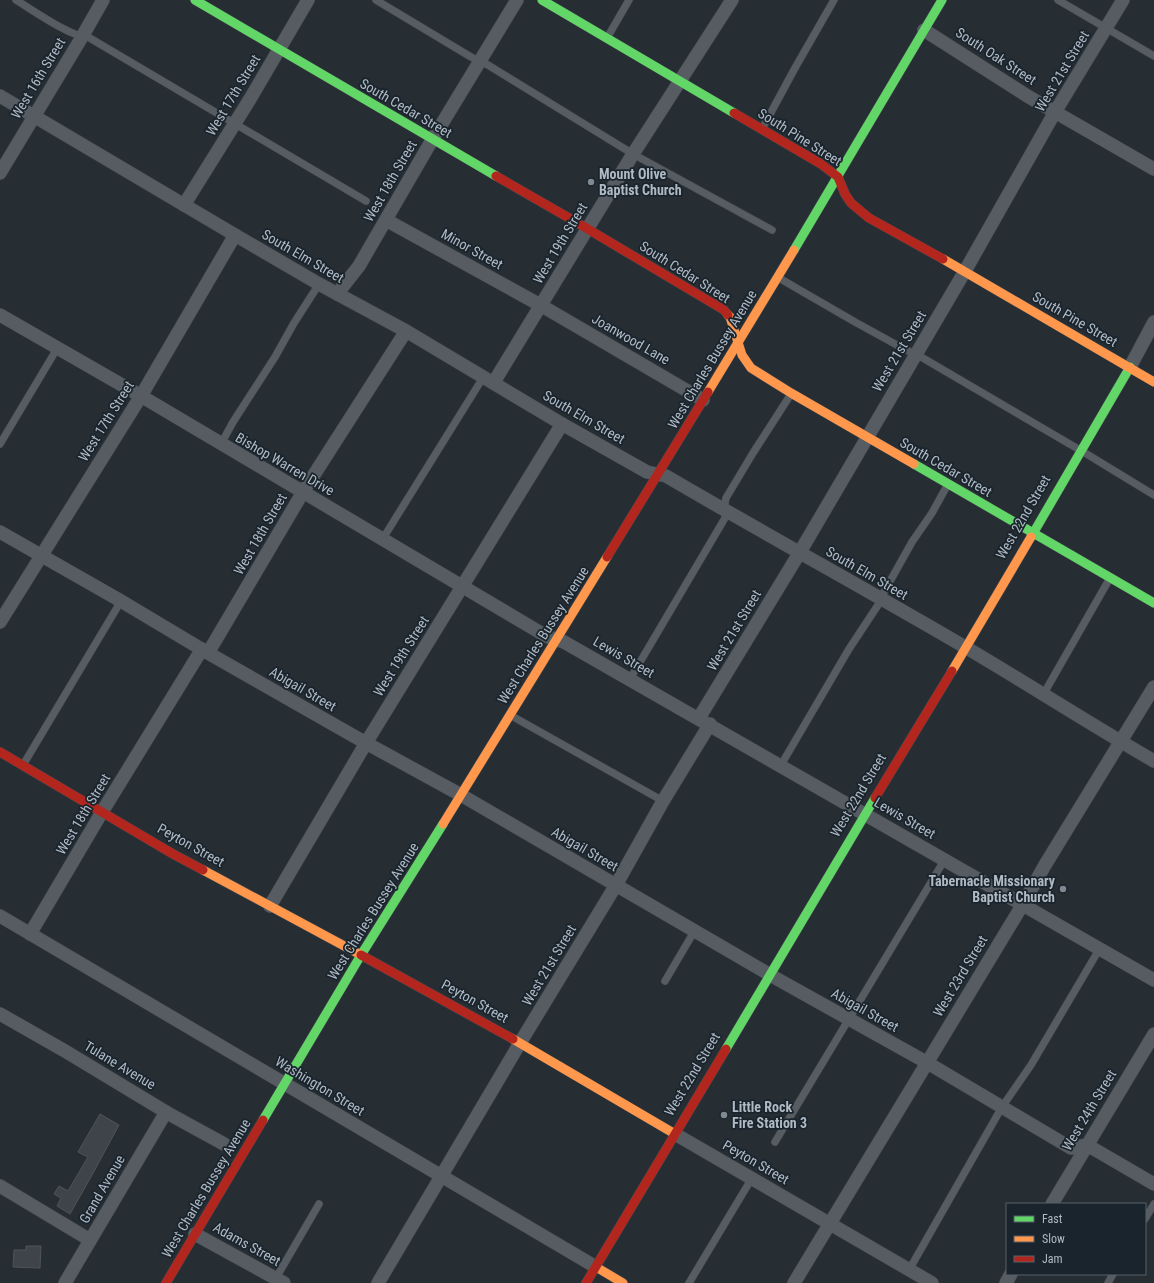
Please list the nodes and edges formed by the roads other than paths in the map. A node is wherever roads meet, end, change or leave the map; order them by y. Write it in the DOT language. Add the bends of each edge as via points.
graph roads {
  1 [pos="16,0"];
  2 [pos="103,0"];
  3 [pos="195,0"];
  4 [pos="308,0"];
  5 [pos="376,0"];
  6 [pos="518,0"];
  7 [pos="542,0"];
  8 [pos="629,0"];
  9 [pos="732,0"];
  10 [pos="834,0"];
  11 [pos="940,0"];
  12 [pos="1058,0"];
  13 [pos="1124,0"];
  14 [pos="1106,28"];
  15 [pos="924,30"];
  16 [pos="82,37"];
  17 [pos="607,38"];
  18 [pos="279,49"];
  19 [pos="1154,56"];
  20 [pos="481,60"];
  21 [pos="681,82"];
  22 [pos="0,96"];
  23 [pos="1055,112"];
  24 [pos="34,116"];
  25 [pos="235,123"];
  26 [pos="762,129"];
  27 [pos="432,140"];
  28 [pos="633,154"];
  29 [pos="1154,169"];
  30 [pos="0,173"];
  31 [pos="838,177"];
  32 [pos="366,201"];
  33 [pos="184,205"];
  34 [pos="386,220"];
  35 [pos="587,229"];
  36 [pos="772,230"];
  37 [pos="235,235"];
  38 [pos="965,271"];
  39 [pos="777,277"];
  40 [pos="319,284"];
  41 [pos="337,294"];
  42 [pos="542,306"];
  43 [pos="0,315"];
  44 [pos="1154,322"];
  45 [pos="406,331"];
  46 [pos="738,344"];
  47 [pos="58,347"];
  48 [pos="916,354"];
  49 [pos="1130,366"];
  50 [pos="489,379"];
  51 [pos="1154,382"];
  52 [pos="791,393"];
  53 [pos="141,396"];
  54 [pos="703,400"];
  55 [pos="562,424"];
  56 [pos="867,437"];
  57 [pos="0,444"];
  58 [pos="220,444"];
  59 [pos="1081,450"];
  60 [pos="658,475"];
  61 [pos="948,484"];
  62 [pos="303,492"];
  63 [pos="1154,495"];
  64 [pos="726,511"];
  65 [pos="0,532"];
  66 [pos="1032,532"];
  67 [pos="382,540"];
  68 [pos="800,552"];
  69 [pos="41,556"];
  70 [pos="1110,578"];
  71 [pos="462,587"];
  72 [pos="882,599"];
  73 [pos="121,601"];
  74 [pos="1154,603"];
  75 [pos="0,622"];
  76 [pos="555,640"];
  77 [pos="966,648"];
  78 [pos="205,651"];
  79 [pos="630,679"];
  80 [pos="1154,687"];
  81 [pos="1043,695"];
  82 [pos="510,715"];
  83 [pos="705,721"];
  84 [pos="1121,742"];
  85 [pos="366,743"];
  86 [pos="0,752"];
  87 [pos="1154,761"];
  88 [pos="23,765"];
  89 [pos="781,765"];
  90 [pos="461,795"];
  91 [pos="664,801"];
  92 [pos="102,812"];
  93 [pos="865,814"];
  94 [pos="945,859"];
  95 [pos="616,885"];
  96 [pos="1023,904"];
  97 [pos="270,906"];
  98 [pos="0,916"];
  99 [pos="695,930"];
  100 [pos="30,934"];
  101 [pos="1100,948"];
  102 [pos="361,955"];
  103 [pos="770,974"];
  104 [pos="1154,980"];
  105 [pos="665,981"];
  106 [pos="0,1014"];
  107 [pos="849,1019"];
  108 [pos="1154,1034"];
  109 [pos="520,1043"];
  110 [pos="926,1062"];
  111 [pos="284,1084"];
  112 [pos="1002,1107"];
  113 [pos="166,1112"];
  114 [pos="675,1134"];
  115 [pos="775,1142"];
  116 [pos="224,1144"];
  117 [pos="1087,1145"];
  118 [pos="441,1176"];
  119 [pos="752,1178"];
  120 [pos="1154,1184"];
  121 [pos="0,1186"];
  122 [pos="1053,1203"];
  123 [pos="319,1204"];
  124 [pos="1154,1204"];
  125 [pos="1146,1217"];
  126 [pos="830,1224"];
  127 [pos="195,1234"];
  128 [pos="90,1240"];
  129 [pos="596,1267"];
  130 [pos="909,1270"];
  131 [pos="280,1281"];
  132 [pos="65,1283"];
  133 [pos="166,1283"];
  134 [pos="378,1283"];
  135 [pos="586,1283"];
  136 [pos="623,1283"];
  137 [pos="690,1283"];
  138 [pos="794,1283"];
  139 [pos="932,1283"];
  1 -- 16 [label="lane"];
  2 -- 16 [label="street, West 16th Street"];
  3 -- 18 [label="street, South Cedar Street"];
  4 -- 18 [label="street, West 17th Street"];
  5 -- 20 [label="lane"];
  6 -- 20 [label="street, West 18th Street"];
  7 -- 17 [label="street, South Pine Street"];
  8 -- 17 [label="lane"];
  9 -- 21 [label="street, West 19th Street"];
  10 -- 26 [label="lane"];
  11 -- 15 [label="street, West Charles Bussey Avenue"];
  12 -- 14 [label="lane"];
  13 -- 14 [label="street, West 21st Street"];
  14 -- 19 [label="lane"];
  14 -- 23 [label="street, West 21st Street"];
  15 -- 23 [label="street, South Oak Street"];
  15 -- 31 [label="street, West Charles Bussey Avenue"];
  16 -- 24 [label="street, West 16th Street"];
  16 -- 25 [label="lane" via="88,37"];
  17 -- 21 [label="street, South Pine Street"];
  18 -- 25 [label="street, West 17th Street"];
  18 -- 27 [label="street, South Cedar Street"];
  20 -- 27 [label="street, West 18th Street"];
  20 -- 28 [label="lane"];
  21 -- 26 [label="street, South Pine Street"];
  21 -- 28 [label="street, West 19th Street"];
  22 -- 24 [label="street, South Elm Street"];
  23 -- 29 [label="street, South Oak Street"];
  23 -- 38 [label="street, West 21st Street"];
  24 -- 30 [label="street, West 16th Street"];
  24 -- 33 [label="street, South Elm Street"];
  25 -- 32 [label="lane"];
  25 -- 33 [label="street, West 17th Street"];
  26 -- 31 [label="street, South Pine Street"];
  27 -- 34 [label="street, West 18th Street"];
  27 -- 35 [label="street, South Cedar Street"];
  28 -- 35 [label="street, West 19th Street"];
  28 -- 36 [label="lane"];
  31 -- 38 [label="street, South Pine Street" via="851,203 869,218"];
  31 -- 39 [label="street, West Charles Bussey Avenue"];
  33 -- 37 [label="street, South Elm Street"];
  34 -- 41 [label="street, West 18th Street" via="359,266"];
  34 -- 42 [label="street, Minor Street"];
  35 -- 42 [label="street, West 19th Street"];
  35 -- 46 [label="street, South Cedar Street" via="724,310 730,317"];
  37 -- 40 [label="street, South Elm Street"];
  37 -- 53 [label="street, West 17th Street"];
  38 -- 48 [label="street, West 21st Street"];
  38 -- 49 [label="street, South Pine Street"];
  39 -- 46 [label="street, West Charles Bussey Avenue"];
  39 -- 48 [label="lane"];
  40 -- 41 [label="street, South Elm Street"];
  40 -- 58 [label="lane"];
  41 -- 45 [label="street, South Elm Street"];
  42 -- 50 [label="street, West 19th Street"];
  42 -- 54 [label="street, Joanwood Lane"];
  43 -- 47 [label="street, Bishop Warren Drive"];
  44 -- 49 [label="street, West 22nd Street"];
  45 -- 50 [label="street, South Elm Street"];
  45 -- 62 [label="street, West 18th Street"];
  46 -- 52 [label="street, South Cedar Street" via="751,368"];
  46 -- 54 [label="street, West Charles Bussey Avenue"];
  47 -- 53 [label="street, Bishop Warren Drive"];
  47 -- 57 [label="lane"];
  48 -- 56 [label="street, West 21st Street"];
  48 -- 59 [label="lane"];
  49 -- 51 [label="street, South Pine Street"];
  49 -- 59 [label="street, West 22nd Street"];
  50 -- 55 [label="street, South Elm Street"];
  50 -- 67 [label="lane"];
  52 -- 56 [label="street, South Cedar Street"];
  52 -- 64 [label="lane" via="726,498"];
  53 -- 58 [label="street, Bishop Warren Drive"];
  53 -- 69 [label="street, West 17th Street"];
  54 -- 60 [label="street, West Charles Bussey Avenue"];
  55 -- 60 [label="street, South Elm Street" via="647,472"];
  55 -- 71 [label="street, West 19th Street"];
  56 -- 61 [label="street, South Cedar Street"];
  56 -- 68 [label="street, West 21st Street"];
  58 -- 62 [label="street, Bishop Warren Drive"];
  59 -- 63 [label="lane"];
  59 -- 66 [label="street, West 22nd Street"];
  60 -- 64 [label="street, South Elm Street" via="666,476"];
  60 -- 76 [label="street, West Charles Bussey Avenue"];
  61 -- 66 [label="street, South Cedar Street"];
  61 -- 72 [label="lane" via="912,542"];
  62 -- 67 [label="street, Bishop Warren Drive"];
  62 -- 78 [label="street, West 18th Street"];
  64 -- 68 [label="street, South Elm Street"];
  64 -- 79 [label="lane" via="726,518"];
  65 -- 69 [label="street, Abigail Street"];
  66 -- 70 [label="street, South Cedar Street"];
  66 -- 77 [label="street, West 22nd Street"];
  67 -- 71 [label="street, Bishop Warren Drive"];
  68 -- 72 [label="street, South Elm Street"];
  68 -- 83 [label="street, West 21st Street"];
  69 -- 73 [label="street, Abigail Street"];
  69 -- 75 [label="street, West 17th Street"];
  70 -- 74 [label="street, South Cedar Street"];
  70 -- 81 [label="lane"];
  71 -- 76 [label="street, Bishop Warren Drive"];
  71 -- 85 [label="street, West 19th Street"];
  72 -- 77 [label="street, South Elm Street"];
  72 -- 89 [label="lane" via="848,649"];
  73 -- 78 [label="street, Abigail Street"];
  73 -- 88 [label="lane"];
  76 -- 79 [label="street, Lewis Street" via="564,642"];
  76 -- 82 [label="street, West Charles Bussey Avenue"];
  77 -- 81 [label="street, South Elm Street"];
  77 -- 93 [label="street, West 22nd Street"];
  78 -- 85 [label="street, Abigail Street"];
  78 -- 92 [label="street, West 18th Street"];
  79 -- 83 [label="street, Lewis Street"];
  80 -- 84 [label="street, West 23rd Street"];
  81 -- 84 [label="street, South Elm Street"];
  82 -- 90 [label="street, West Charles Bussey Avenue"];
  82 -- 91 [label="lane"];
  83 -- 89 [label="street, Lewis Street"];
  83 -- 91 [label="street, West 21st Street"];
  84 -- 87 [label="street, South Elm Street"];
  84 -- 96 [label="street, West 23rd Street"];
  85 -- 90 [label="street, Abigail Street"];
  85 -- 97 [label="street, West 19th Street"];
  86 -- 88 [label="street, Peyton Street"];
  88 -- 92 [label="street, Peyton Street"];
  89 -- 93 [label="street, Lewis Street"];
  90 -- 95 [label="street, Abigail Street"];
  90 -- 102 [label="street, West Charles Bussey Avenue"];
  91 -- 95 [label="street, West 21st Street"];
  92 -- 97 [label="street, Peyton Street"];
  92 -- 100 [label="street, West 18th Street"];
  93 -- 94 [label="street, Lewis Street"];
  93 -- 103 [label="street, West 22nd Street"];
  94 -- 96 [label="street, Lewis Street"];
  94 -- 107 [label="lane"];
  95 -- 99 [label="street, Abigail Street"];
  95 -- 109 [label="street, West 21st Street"];
  96 -- 101 [label="street, Lewis Street"];
  96 -- 110 [label="street, West 23rd Street"];
  97 -- 102 [label="street, Peyton Street"];
  98 -- 100 [label="street, Washington Street"];
  99 -- 103 [label="street, Abigail Street"];
  99 -- 105 [label="lane"];
  100 -- 111 [label="street, Washington Street"];
  101 -- 104 [label="street, Lewis Street"];
  101 -- 112 [label="lane" via="1032,1065"];
  102 -- 109 [label="street, Peyton Street"];
  102 -- 111 [label="street, West Charles Bussey Avenue"];
  103 -- 107 [label="street, Abigail Street"];
  103 -- 114 [label="street, West 22nd Street"];
  106 -- 113 [label="street, Tulane Avenue"];
  107 -- 110 [label="street, Abigail Street"];
  107 -- 115 [label="lane"];
  108 -- 117 [label="street, West 24th Street"];
  109 -- 114 [label="street, Peyton Street"];
  109 -- 118 [label="street, West 21st Street"];
  110 -- 112 [label="street, Abigail Street"];
  110 -- 126 [label="street, West 23rd Street"];
  111 -- 118 [label="street, Washington Street"];
  111 -- 127 [label="street, West Charles Bussey Avenue"];
  112 -- 117 [label="street, Abigail Street" via="1071,1148"];
  112 -- 130 [label="lane"];
  113 -- 116 [label="street, Tulane Avenue"];
  113 -- 128 [label="street, Grand Avenue"];
  114 -- 119 [label="street, Peyton Street"];
  114 -- 129 [label="street, West 22nd Street"];
  117 -- 120 [label="street"];
  117 -- 122 [label="street, West 24th Street"];
  118 -- 129 [label="street, Washington Street"];
  118 -- 134 [label="street, West 21st Street"];
  119 -- 126 [label="street, Peyton Street"];
  119 -- 137 [label="lane"];
  121 -- 128 [label="street"];
  123 -- 131 [label="lane"];
  124 -- 125 [label="lane"];
  126 -- 130 [label="street, Peyton Street"];
  126 -- 138 [label="street, West 23rd Street"];
  127 -- 131 [label="street, Adams Street"];
  127 -- 133 [label="street, West Charles Bussey Avenue"];
  128 -- 132 [label="street, Grand Avenue"];
  129 -- 135 [label="street, West 22nd Street"];
  129 -- 136 [label="street, Washington Street"];
  130 -- 139 [label="street, Peyton Street"];
}
